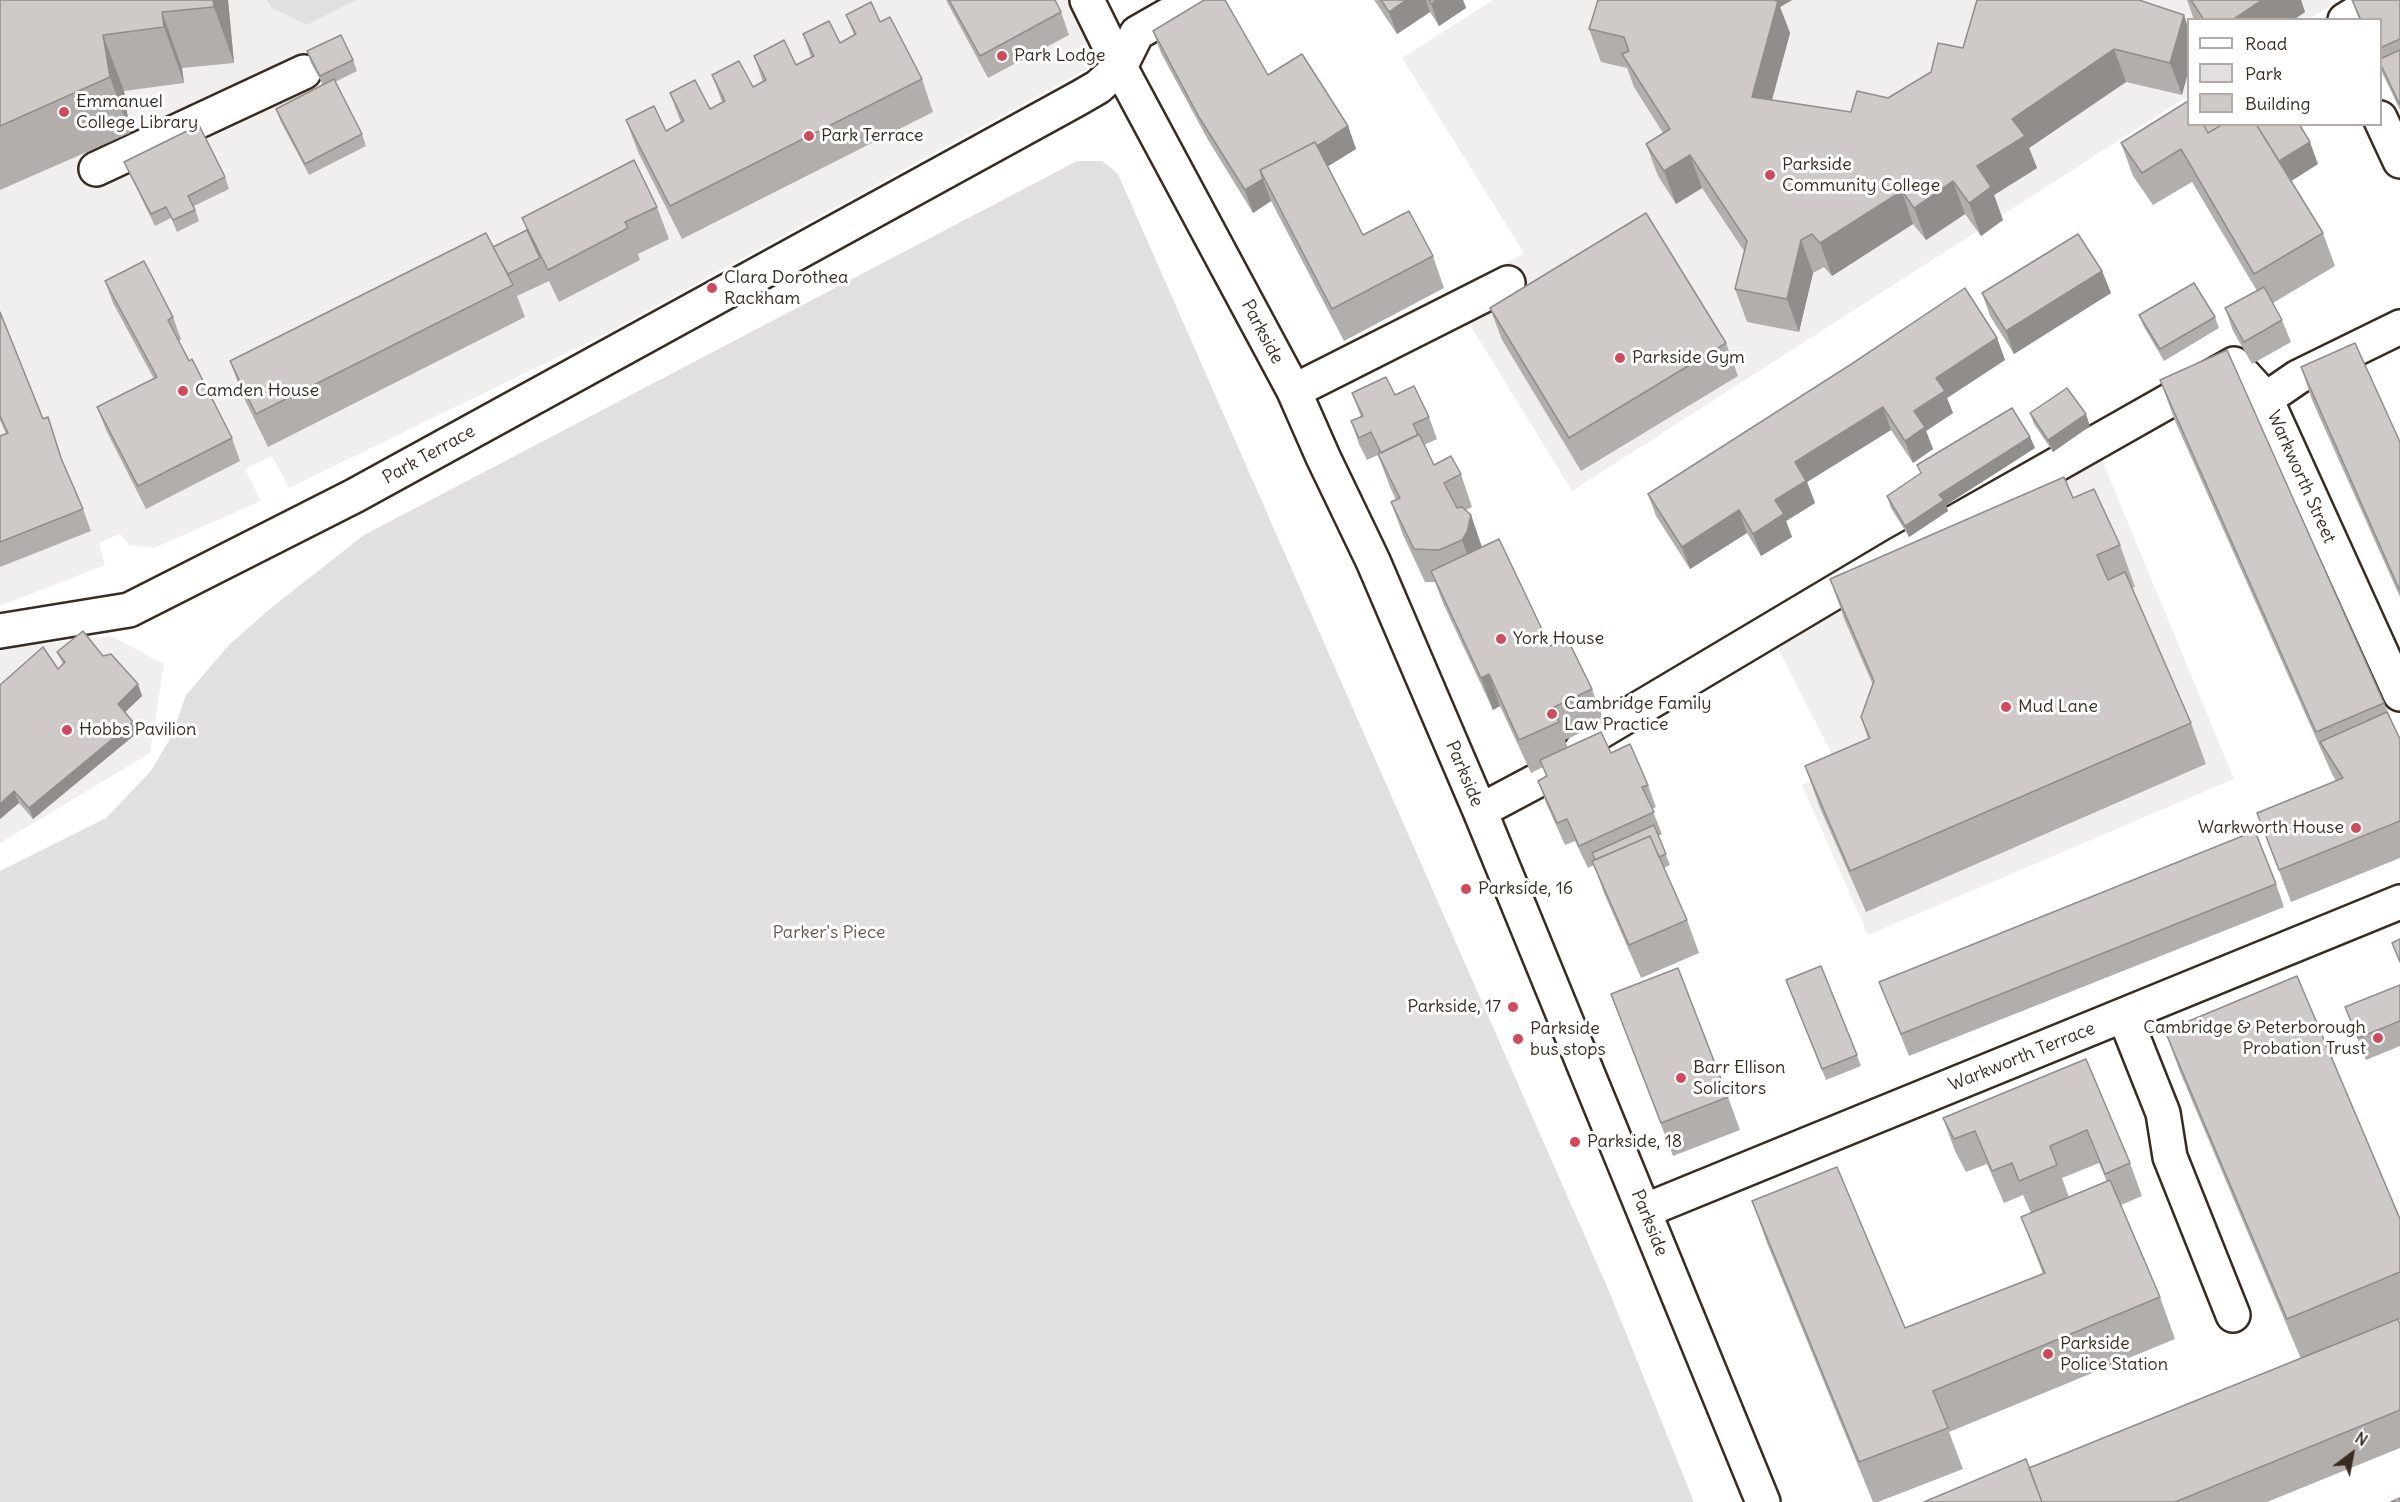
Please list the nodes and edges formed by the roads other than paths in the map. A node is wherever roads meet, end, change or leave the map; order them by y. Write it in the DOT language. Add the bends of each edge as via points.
graph roads {
  1 [pos="1088,0"];
  2 [pos="1195,0"];
  3 [pos="2378,0"];
  4 [pos="2348,18"];
  5 [pos="1120,67"];
  6 [pos="304,72"];
  7 [pos="2382,121"];
  8 [pos="2400,161"];
  9 [pos="96,169"];
  10 [pos="1508,282"];
  11 [pos="2400,327"];
  12 [pos="1294,391"];
  13 [pos="2266,399"];
  14 [pos="0,631"];
  15 [pos="2400,694"];
  16 [pos="1480,811"];
  17 [pos="2400,902"];
  18 [pos="2124,1015"];
  19 [pos="1644,1211"];
  20 [pos="2233,1315"];
  21 [pos="1763,1502"];
  1 -- 5 [label="street, Parkside"];
  2 -- 5 [label="street" via="1137,33"];
  3 -- 4 [label="street"];
  5 -- 12 [label="street, Parkside"];
  5 -- 14 [label="street, Park Terrace" via="1080,98 279,536 129,610"];
  6 -- 9 [label="street"];
  7 -- 8 [label="street"];
  10 -- 12 [label="street"];
  11 -- 13 [label="street, Warkworth Street" via="2298,377"];
  12 -- 16 [label="street, Parkside" via="1373,561"];
  13 -- 15 [label="street, Warkworth Street"];
  13 -- 16 [label="street" via="2234,364 1897,555 1588,739 1574,761"];
  16 -- 19 [label="street, Parkside"];
  17 -- 18 [label="street, Warkworth Terrace"];
  18 -- 19 [label="street, Warkworth Terrace"];
  18 -- 20 [label="street" via="2163,1113 2170,1157"];
  19 -- 21 [label="street, Parkside"];
}
